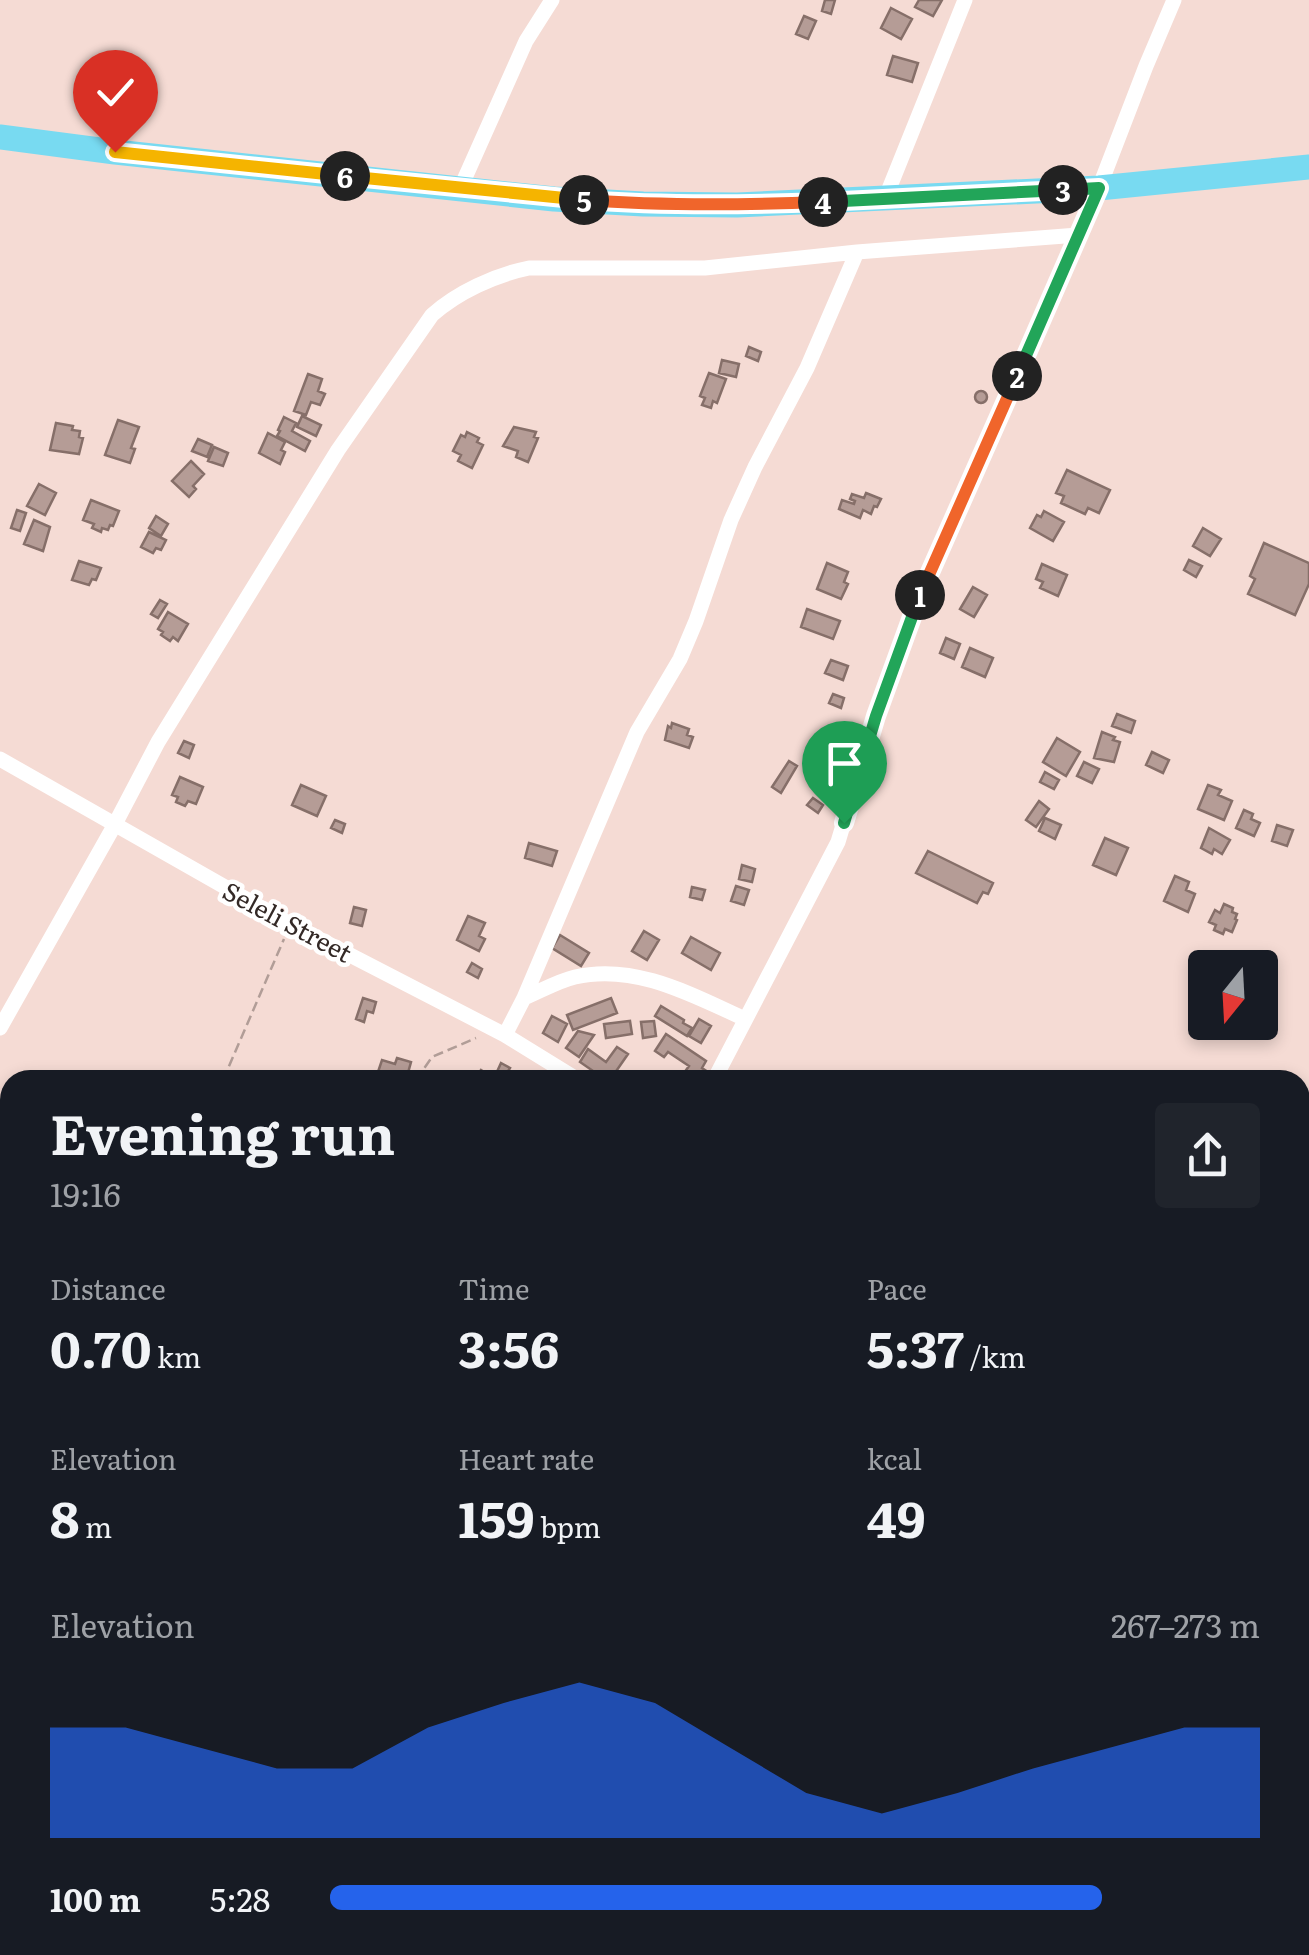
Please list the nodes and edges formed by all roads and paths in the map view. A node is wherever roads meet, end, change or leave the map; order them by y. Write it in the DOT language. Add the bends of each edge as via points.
graph roads {
  1 [pos="552,0"];
  2 [pos="966,0"];
  3 [pos="1174,0"];
  4 [pos="0,137"];
  5 [pos="1309,168"];
  6 [pos="460,188"];
  7 [pos="1099,188"];
  8 [pos="884,199"];
  9 [pos="1078,235"];
  10 [pos="857,252"];
  11 [pos="3,766"];
  12 [pos="114,826"];
  13 [pos="290,924"];
  14 [pos="524,998"];
  15 [pos="745,1019"];
  16 [pos="0,1028"];
  17 [pos="500,1032"];
  18 [pos="227,1070"];
  19 [pos="424,1070"];
  20 [pos="562,1070"];
  21 [pos="719,1070"];
  1 -- 6 [label="street"];
  2 -- 8 [label="street"];
  3 -- 7 [label="street"];
  4 -- 6 [label="main road"];
  5 -- 7 [label="main road"];
  6 -- 8 [label="main road" via="643,204"];
  7 -- 8 [label="main road"];
  7 -- 9 [label="street"];
  9 -- 10 [label="street"];
  9 -- 15 [label="street" via="921,593 838,842"];
  10 -- 12 [label="street" via="705,268 530,268 443,304 338,450 158,742"];
  10 -- 14 [label="street" via="731,520 680,658 636,732"];
  11 -- 12 [label="street, Seleli Street"];
  12 -- 13 [label="street, Seleli Street"];
  12 -- 16 [label="street"];
  13 -- 17 [label="street, Seleli Street"];
  13 -- 18 [label="path"];
  14 -- 15 [label="street" via="603,972 671,985"];
  14 -- 17 [label="street"];
  15 -- 21 [label="street"];
  17 -- 19 [label="path" via="435,1056"];
  17 -- 20 [label="street, Seleli Street"];
}
